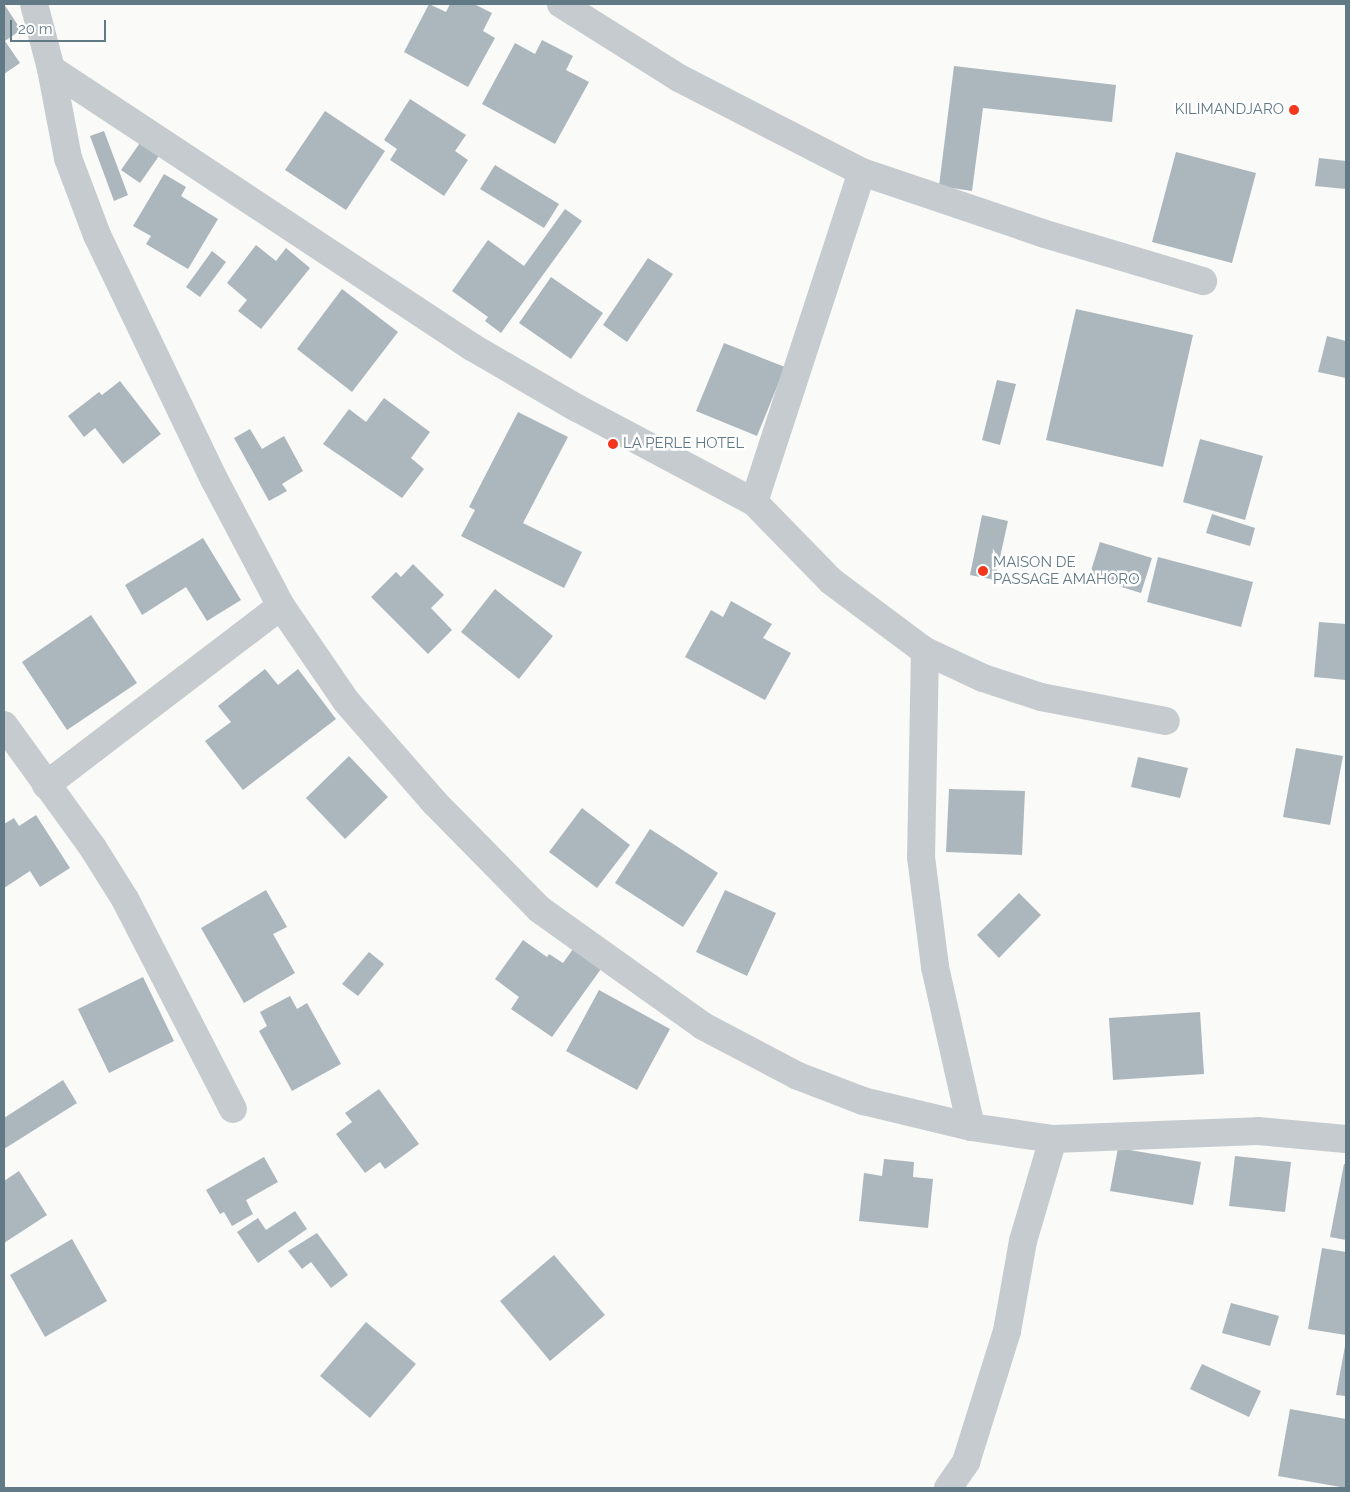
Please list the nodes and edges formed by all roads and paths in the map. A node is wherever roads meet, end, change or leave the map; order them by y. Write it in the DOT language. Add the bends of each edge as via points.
graph roads {
  1 [pos="34,4"];
  2 [pos="561,4"];
  3 [pos="51,69"];
  4 [pos="862,172"];
  5 [pos="1203,281"];
  6 [pos="754,502"];
  7 [pos="281,606"];
  8 [pos="925,651"];
  9 [pos="1166,721"];
  10 [pos="4,725"];
  11 [pos="46,785"];
  12 [pos="233,1109"];
  13 [pos="971,1127"];
  14 [pos="1053,1139"];
  15 [pos="1346,1139"];
  16 [pos="948,1488"];
  1 -- 3 [label="street"];
  2 -- 4 [label="street" via="679,78"];
  3 -- 6 [label="street" via="472,347 577,408"];
  3 -- 7 [label="street" via="68,158 97,235 214,479"];
  4 -- 5 [label="street" via="1045,234"];
  4 -- 6 [label="street"];
  6 -- 8 [label="street" via="831,582"];
  7 -- 11 [label="street"];
  7 -- 13 [label="street" via="346,701 435,803 540,910 704,1026 798,1076 863,1101"];
  8 -- 9 [label="street" via="983,678 1041,697"];
  8 -- 13 [label="street" via="921,857 935,968"];
  10 -- 11 [label="street"];
  11 -- 12 [label="street" via="93,848 125,899"];
  13 -- 14 [label="street"];
  14 -- 15 [label="street" via="1258,1131"];
  14 -- 16 [label="street" via="1023,1241 1007,1331 966,1462"];
}
